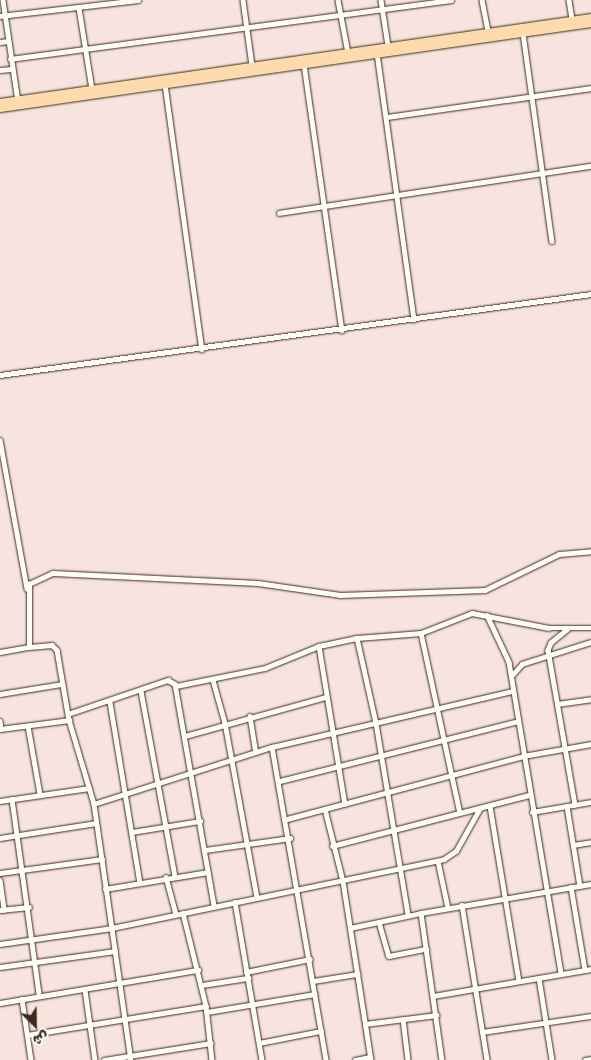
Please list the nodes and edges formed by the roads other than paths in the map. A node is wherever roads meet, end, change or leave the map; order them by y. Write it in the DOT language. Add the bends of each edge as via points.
graph roads {
  1 [pos="3,0"];
  2 [pos="91,0"];
  3 [pos="138,0"];
  4 [pos="243,0"];
  5 [pos="338,0"];
  6 [pos="381,0"];
  7 [pos="451,0"];
  8 [pos="482,0"];
  9 [pos="569,0"];
  10 [pos="409,2"];
  11 [pos="92,6"];
  12 [pos="79,8"];
  13 [pos="382,8"];
  14 [pos="340,14"];
  15 [pos="2,16"];
  16 [pos="591,17"];
  17 [pos="572,20"];
  18 [pos="591,23"];
  19 [pos="246,28"];
  20 [pos="488,32"];
  21 [pos="523,33"];
  22 [pos="8,41"];
  23 [pos="0,42"];
  24 [pos="388,46"];
  25 [pos="84,50"];
  26 [pos="348,52"];
  27 [pos="377,53"];
  28 [pos="10,59"];
  29 [pos="304,64"];
  30 [pos="252,66"];
  31 [pos="11,69"];
  32 [pos="0,70"];
  33 [pos="165,84"];
  34 [pos="591,88"];
  35 [pos="92,89"];
  36 [pos="532,97"];
  37 [pos="0,102"];
  38 [pos="19,103"];
  39 [pos="0,108"];
  40 [pos="387,117"];
  41 [pos="591,166"];
  42 [pos="542,172"];
  43 [pos="396,195"];
  44 [pos="324,206"];
  45 [pos="279,213"];
  46 [pos="552,241"];
  47 [pos="591,294"];
  48 [pos="414,319"];
  49 [pos="342,330"];
  50 [pos="202,350"];
  51 [pos="0,375"];
  52 [pos="0,440"];
  53 [pos="591,551"];
  54 [pos="28,590"];
  55 [pos="487,615"];
  56 [pos="591,628"];
  57 [pos="569,629"];
  58 [pos="421,633"];
  59 [pos="357,638"];
  60 [pos="591,642"];
  61 [pos="319,646"];
  62 [pos="29,647"];
  63 [pos="0,652"];
  64 [pos="548,654"];
  65 [pos="511,676"];
  66 [pos="213,680"];
  67 [pos="62,684"];
  68 [pos="176,686"];
  69 [pos="141,691"];
  70 [pos="513,691"];
  71 [pos="0,694"];
  72 [pos="326,697"];
  73 [pos="591,698"];
  74 [pos="110,702"];
  75 [pos="557,704"];
  76 [pos="438,708"];
  77 [pos="68,714"];
  78 [pos="250,716"];
  79 [pos="69,720"];
  80 [pos="0,721"];
  81 [pos="518,721"];
  82 [pos="376,722"];
  83 [pos="225,723"];
  84 [pos="28,726"];
  85 [pos="1,729"];
  86 [pos="331,733"];
  87 [pos="185,736"];
  88 [pos="445,740"];
  89 [pos="591,744"];
  90 [pos="272,747"];
  91 [pos="565,748"];
  92 [pos="256,752"];
  93 [pos="524,756"];
  94 [pos="382,757"];
  95 [pos="232,759"];
  96 [pos="338,768"];
  97 [pos="191,774"];
  98 [pos="452,775"];
  99 [pos="280,781"];
  100 [pos="159,784"];
  101 [pos="89,788"];
  102 [pos="387,792"];
  103 [pos="40,794"];
  104 [pos="125,795"];
  105 [pos="529,795"];
  106 [pos="12,799"];
  107 [pos="0,802"];
  108 [pos="591,802"];
  109 [pos="94,804"];
  110 [pos="345,804"];
  111 [pos="575,805"];
  112 [pos="490,806"];
  113 [pos="567,806"];
  114 [pos="325,808"];
  115 [pos="480,808"];
  116 [pos="532,812"];
  117 [pos="460,813"];
  118 [pos="287,819"];
  119 [pos="200,822"];
  120 [pos="96,823"];
  121 [pos="166,827"];
  122 [pos="394,829"];
  123 [pos="132,832"];
  124 [pos="18,835"];
  125 [pos="0,838"];
  126 [pos="290,838"];
  127 [pos="591,842"];
  128 [pos="248,844"];
  129 [pos="573,845"];
  130 [pos="332,846"];
  131 [pos="205,850"];
  132 [pos="102,859"];
  133 [pos="438,861"];
  134 [pos="400,868"];
  135 [pos="24,869"];
  136 [pos="208,872"];
  137 [pos="0,873"];
  138 [pos="175,876"];
  139 [pos="166,877"];
  140 [pos="0,880"];
  141 [pos="343,880"];
  142 [pos="140,883"];
  143 [pos="591,884"];
  144 [pos="580,886"];
  145 [pos="571,887"];
  146 [pos="105,890"];
  147 [pos="298,890"];
  148 [pos="546,891"];
  149 [pos="257,897"];
  150 [pos="504,898"];
  151 [pos="234,902"];
  152 [pos="462,905"];
  153 [pos="29,906"];
  154 [pos="214,906"];
  155 [pos="448,908"];
  156 [pos="2,910"];
  157 [pos="182,913"];
  158 [pos="421,913"];
  159 [pos="176,914"];
  160 [pos="408,915"];
  161 [pos="379,922"];
  162 [pos="112,928"];
  163 [pos="350,928"];
  164 [pos="31,938"];
  165 [pos="0,944"];
  166 [pos="426,950"];
  167 [pos="115,951"];
  168 [pos="310,959"];
  169 [pos="35,962"];
  170 [pos="0,967"];
  171 [pos="591,969"];
  172 [pos="198,970"];
  173 [pos="585,970"];
  174 [pos="246,972"];
  175 [pos="357,974"];
  176 [pos="561,974"];
  177 [pos="248,978"];
  178 [pos="539,978"];
  179 [pos="313,981"];
  180 [pos="519,981"];
  181 [pos="119,982"];
  182 [pos="202,985"];
  183 [pos="476,989"];
  184 [pos="85,990"];
  185 [pos="39,994"];
  186 [pos="315,994"];
  187 [pos="433,996"];
  188 [pos="22,999"];
  189 [pos="0,1003"];
  190 [pos="252,1006"];
  191 [pos="207,1009"];
  192 [pos="436,1015"];
  193 [pos="591,1016"];
  194 [pos="403,1019"];
  195 [pos="125,1020"];
  196 [pos="546,1023"];
  197 [pos="364,1024"];
  198 [pos="90,1025"];
  199 [pos="321,1031"];
  200 [pos="482,1032"];
  201 [pos="27,1035"];
  202 [pos="211,1043"];
  203 [pos="259,1043"];
  204 [pos="131,1058"];
  205 [pos="370,1059"];
  206 [pos="591,1059"];
  207 [pos="31,1060"];
  208 [pos="95,1060"];
  209 [pos="104,1060"];
  210 [pos="212,1060"];
  211 [pos="262,1060"];
  212 [pos="326,1060"];
  213 [pos="355,1060"];
  214 [pos="408,1060"];
  215 [pos="442,1060"];
  216 [pos="487,1060"];
  217 [pos="552,1060"];
  218 [pos="585,1060"];
  1 -- 15 [label="street"];
  2 -- 11 [label="street"];
  3 -- 11 [label="street"];
  4 -- 19 [label="street"];
  5 -- 14 [label="street"];
  6 -- 13 [label="street"];
  7 -- 10 [label="street"];
  8 -- 20 [label="street"];
  9 -- 17 [label="street"];
  10 -- 13 [label="street"];
  11 -- 12 [label="street"];
  12 -- 15 [label="street"];
  12 -- 25 [label="street"];
  13 -- 14 [label="street"];
  13 -- 24 [label="street"];
  14 -- 19 [label="street"];
  14 -- 26 [label="street"];
  15 -- 22 [label="street"];
  16 -- 17 [label="main road"];
  17 -- 20 [label="main road"];
  18 -- 21 [label="main road"];
  19 -- 25 [label="street"];
  19 -- 30 [label="street"];
  20 -- 24 [label="main road"];
  21 -- 27 [label="main road"];
  21 -- 36 [label="street"];
  22 -- 23 [label="street"];
  22 -- 28 [label="street"];
  24 -- 26 [label="main road"];
  25 -- 28 [label="street"];
  25 -- 35 [label="street"];
  26 -- 30 [label="main road"];
  27 -- 29 [label="main road"];
  27 -- 40 [label="street"];
  28 -- 31 [label="street"];
  29 -- 33 [label="main road"];
  29 -- 44 [label="street"];
  30 -- 35 [label="main road"];
  31 -- 32 [label="street"];
  31 -- 38 [label="street"];
  33 -- 38 [label="main road"];
  33 -- 50 [label="street"];
  34 -- 36 [label="street"];
  35 -- 38 [label="main road"];
  36 -- 40 [label="street"];
  36 -- 42 [label="street"];
  37 -- 38 [label="main road"];
  38 -- 39 [label="main road"];
  40 -- 43 [label="street"];
  41 -- 42 [label="street"];
  42 -- 43 [label="street"];
  42 -- 46 [label="street"];
  43 -- 44 [label="street"];
  43 -- 48 [label="street"];
  44 -- 45 [label="street"];
  44 -- 49 [label="street"];
  47 -- 48 [label="street"];
  48 -- 49 [label="street"];
  49 -- 50 [label="street"];
  50 -- 51 [label="street"];
  52 -- 54 [label="street"];
  53 -- 54 [label="street" via="559,554 485,590 340,595 249,583 53,572 36,579"];
  54 -- 62 [label="street"];
  55 -- 57 [label="street"];
  55 -- 58 [label="street" via="466,614"];
  55 -- 65 [label="street" via="506,653"];
  56 -- 57 [label="street"];
  57 -- 64 [label="street" via="551,643"];
  58 -- 59 [label="street"];
  58 -- 76 [label="street"];
  59 -- 61 [label="street"];
  59 -- 82 [label="street"];
  60 -- 64 [label="street"];
  61 -- 66 [label="street" via="265,668"];
  61 -- 72 [label="street"];
  62 -- 63 [label="street"];
  62 -- 67 [label="street" via="54,646"];
  64 -- 65 [label="street" via="522,664"];
  64 -- 75 [label="street"];
  65 -- 70 [label="street"];
  66 -- 68 [label="street"];
  66 -- 83 [label="street"];
  67 -- 71 [label="street"];
  67 -- 77 [label="street"];
  68 -- 69 [label="street" via="168,680"];
  68 -- 87 [label="street"];
  69 -- 74 [label="street"];
  69 -- 100 [label="street"];
  70 -- 76 [label="street"];
  70 -- 81 [label="street"];
  72 -- 78 [label="street"];
  72 -- 86 [label="street"];
  73 -- 75 [label="street"];
  74 -- 77 [label="street"];
  74 -- 104 [label="street"];
  75 -- 91 [label="street"];
  76 -- 82 [label="street"];
  76 -- 88 [label="street"];
  77 -- 79 [label="street"];
  78 -- 83 [label="street"];
  78 -- 92 [label="street"];
  79 -- 84 [label="street"];
  79 -- 101 [label="street"];
  80 -- 85 [label="street"];
  81 -- 88 [label="street"];
  81 -- 93 [label="street"];
  82 -- 86 [label="street"];
  82 -- 94 [label="street"];
  83 -- 87 [label="street"];
  83 -- 95 [label="street"];
  84 -- 85 [label="street"];
  84 -- 103 [label="street"];
  86 -- 90 [label="street"];
  86 -- 96 [label="street"];
  87 -- 97 [label="street"];
  88 -- 94 [label="street"];
  88 -- 98 [label="street"];
  89 -- 91 [label="street"];
  90 -- 92 [label="street"];
  90 -- 99 [label="street"];
  91 -- 93 [label="street"];
  91 -- 111 [label="street"];
  92 -- 95 [label="street"];
  93 -- 98 [label="street"];
  93 -- 105 [label="street"];
  94 -- 96 [label="street"];
  94 -- 102 [label="street"];
  95 -- 97 [label="street"];
  95 -- 128 [label="street"];
  96 -- 99 [label="street"];
  96 -- 110 [label="street"];
  97 -- 100 [label="street"];
  97 -- 119 [label="street"];
  98 -- 102 [label="street"];
  98 -- 117 [label="street"];
  99 -- 118 [label="street"];
  100 -- 104 [label="street"];
  100 -- 121 [label="street"];
  101 -- 103 [label="street"];
  101 -- 109 [label="street"];
  102 -- 110 [label="street"];
  102 -- 122 [label="street"];
  103 -- 106 [label="street"];
  104 -- 109 [label="street"];
  104 -- 123 [label="street"];
  105 -- 112 [label="street"];
  105 -- 116 [label="street"];
  106 -- 107 [label="street"];
  106 -- 124 [label="street"];
  108 -- 111 [label="street"];
  109 -- 120 [label="street"];
  110 -- 114 [label="street"];
  111 -- 113 [label="street"];
  112 -- 115 [label="street"];
  112 -- 150 [label="street"];
  113 -- 116 [label="street"];
  113 -- 129 [label="street"];
  114 -- 118 [label="street"];
  114 -- 130 [label="street"];
  115 -- 117 [label="street"];
  115 -- 133 [label="street" via="456,851"];
  116 -- 148 [label="street"];
  117 -- 122 [label="street"];
  118 -- 126 [label="street"];
  119 -- 121 [label="street"];
  119 -- 131 [label="street"];
  120 -- 124 [label="street"];
  120 -- 132 [label="street"];
  121 -- 123 [label="street"];
  121 -- 138 [label="street"];
  122 -- 130 [label="street"];
  122 -- 134 [label="street"];
  123 -- 142 [label="street"];
  124 -- 125 [label="street"];
  124 -- 135 [label="street"];
  126 -- 128 [label="street"];
  126 -- 147 [label="street"];
  127 -- 129 [label="street"];
  128 -- 131 [label="street"];
  128 -- 149 [label="street"];
  129 -- 144 [label="street"];
  130 -- 141 [label="street"];
  131 -- 136 [label="street"];
  132 -- 135 [label="street"];
  132 -- 146 [label="street"];
  133 -- 134 [label="street"];
  133 -- 155 [label="street"];
  134 -- 141 [label="street"];
  134 -- 160 [label="street"];
  135 -- 137 [label="street"];
  135 -- 153 [label="street"];
  136 -- 138 [label="street"];
  136 -- 154 [label="street"];
  138 -- 139 [label="street"];
  139 -- 142 [label="street"];
  139 -- 159 [label="street"];
  140 -- 156 [label="street"];
  141 -- 147 [label="street"];
  141 -- 163 [label="street"];
  142 -- 146 [label="street"];
  143 -- 144 [label="street"];
  144 -- 145 [label="street"];
  145 -- 148 [label="street"];
  145 -- 173 [label="street"];
  146 -- 162 [label="street"];
  147 -- 149 [label="street"];
  147 -- 168 [label="street"];
  148 -- 150 [label="street"];
  148 -- 176 [label="street"];
  149 -- 151 [label="street"];
  150 -- 152 [label="street"];
  150 -- 180 [label="street"];
  151 -- 154 [label="street"];
  151 -- 174 [label="street"];
  152 -- 155 [label="street"];
  152 -- 183 [label="street"];
  153 -- 156 [label="street"];
  153 -- 164 [label="street"];
  154 -- 157 [label="street"];
  155 -- 158 [label="street"];
  157 -- 159 [label="street"];
  157 -- 172 [label="street"];
  158 -- 160 [label="street"];
  158 -- 166 [label="street"];
  159 -- 162 [label="street"];
  160 -- 161 [label="street"];
  161 -- 163 [label="street"];
  161 -- 166 [label="street" via="389,956"];
  162 -- 164 [label="street"];
  162 -- 167 [label="street"];
  163 -- 175 [label="street"];
  164 -- 165 [label="street"];
  164 -- 169 [label="street"];
  166 -- 187 [label="street"];
  167 -- 169 [label="street"];
  167 -- 181 [label="street"];
  168 -- 174 [label="street"];
  168 -- 179 [label="street"];
  169 -- 170 [label="street"];
  169 -- 185 [label="street"];
  171 -- 173 [label="street"];
  172 -- 181 [label="street"];
  172 -- 182 [label="street"];
  173 -- 176 [label="street"];
  174 -- 177 [label="street"];
  175 -- 179 [label="street"];
  175 -- 197 [label="street"];
  176 -- 178 [label="street"];
  177 -- 182 [label="street"];
  177 -- 190 [label="street"];
  178 -- 180 [label="street"];
  178 -- 196 [label="street"];
  179 -- 186 [label="street"];
  180 -- 183 [label="street"];
  181 -- 184 [label="street"];
  181 -- 195 [label="street"];
  182 -- 191 [label="street"];
  183 -- 187 [label="street"];
  183 -- 200 [label="street"];
  184 -- 185 [label="street"];
  184 -- 198 [label="street"];
  185 -- 188 [label="street"];
  186 -- 190 [label="street"];
  186 -- 199 [label="street"];
  187 -- 192 [label="street"];
  188 -- 189 [label="street"];
  188 -- 201 [label="street"];
  190 -- 191 [label="street"];
  190 -- 203 [label="street"];
  191 -- 195 [label="street"];
  191 -- 202 [label="street"];
  192 -- 194 [label="street"];
  192 -- 215 [label="street"];
  193 -- 196 [label="street"];
  194 -- 197 [label="street"];
  194 -- 214 [label="street"];
  195 -- 198 [label="street"];
  195 -- 204 [label="street"];
  196 -- 200 [label="street"];
  196 -- 217 [label="street"];
  197 -- 205 [label="street"];
  198 -- 201 [label="street"];
  198 -- 208 [label="street"];
  199 -- 203 [label="street"];
  199 -- 212 [label="street"];
  200 -- 216 [label="street"];
  201 -- 207 [label="street"];
  202 -- 204 [label="street"];
  202 -- 210 [label="street"];
  203 -- 211 [label="street"];
  204 -- 209 [label="street"];
  205 -- 213 [label="street"];
  206 -- 218 [label="street"];
}
